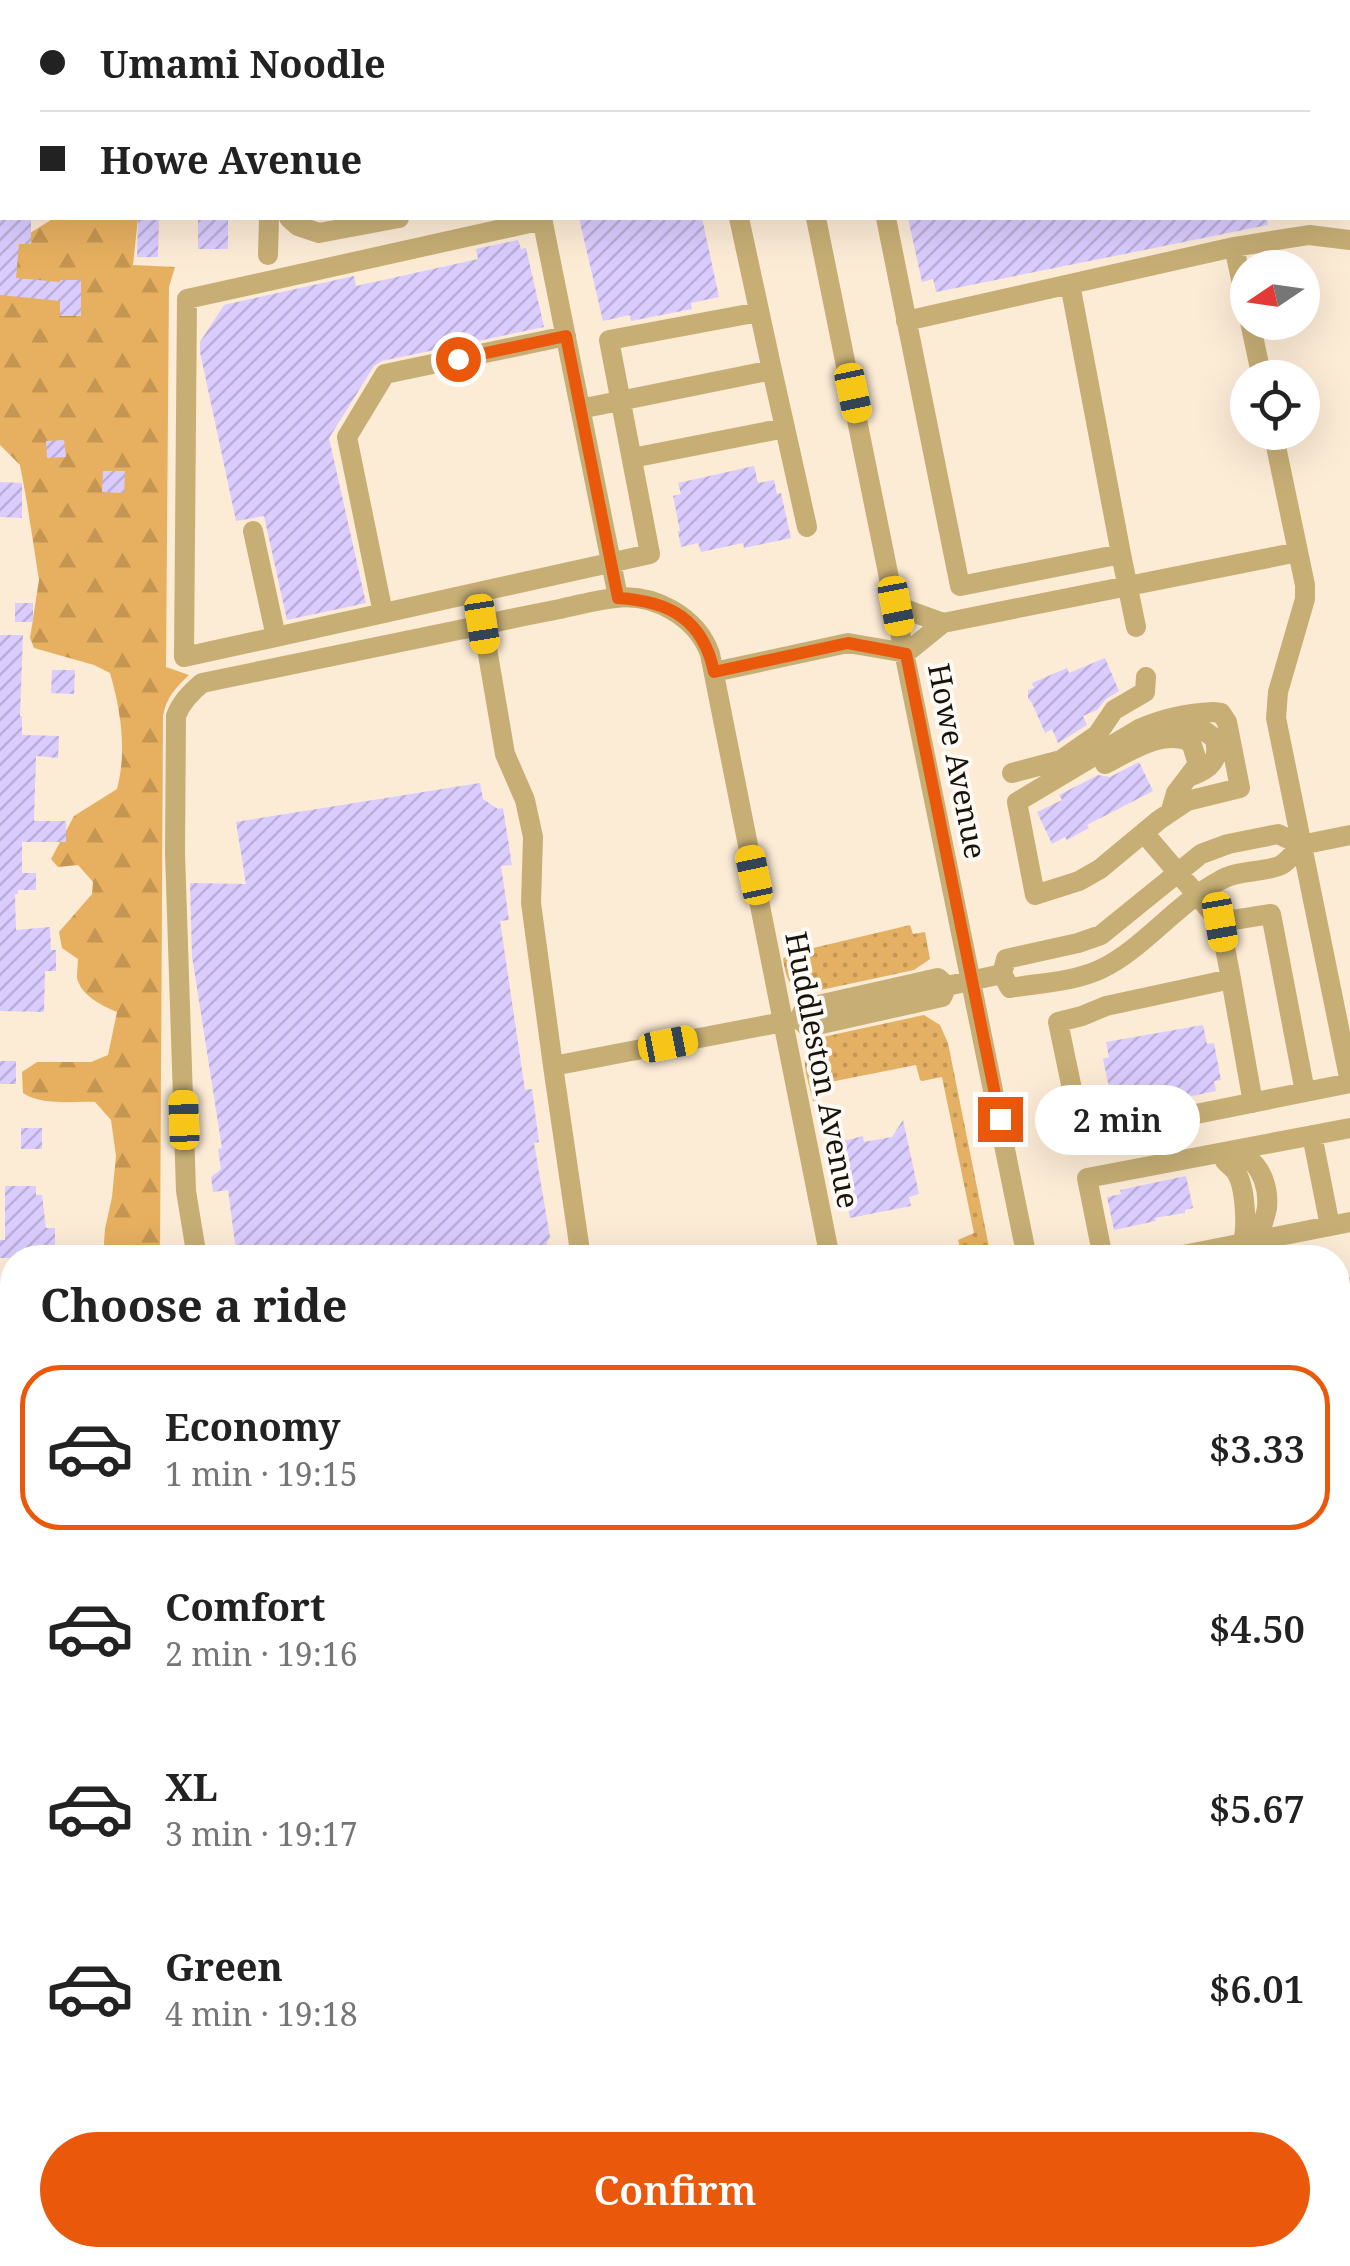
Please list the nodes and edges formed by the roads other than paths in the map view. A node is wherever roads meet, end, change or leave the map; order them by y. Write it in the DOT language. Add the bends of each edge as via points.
graph roads {
  1 [pos="269,220"];
  2 [pos="292,220"];
  3 [pos="388,220"];
  4 [pos="538,220"];
  5 [pos="542,220"];
  6 [pos="739,220"];
  7 [pos="816,220"];
  8 [pos="886,220"];
  9 [pos="1350,240"];
  10 [pos="1234,247"];
  11 [pos="1235,250"];
  12 [pos="268,256"];
  13 [pos="1070,284"];
  14 [pos="760,312"];
  15 [pos="906,321"];
  16 [pos="566,336"];
  17 [pos="772,370"];
  18 [pos="621,401"];
  19 [pos="580,409"];
  20 [pos="785,428"];
  21 [pos="1277,450"];
  22 [pos="632,458"];
  23 [pos="806,527"];
  24 [pos="253,530"];
  25 [pos="1298,552"];
  26 [pos="1121,554"];
  27 [pos="611,562"];
  28 [pos="1127,586"];
  29 [pos="618,598"];
  30 [pos="896,606"];
  31 [pos="383,612"];
  32 [pos="944,623"];
  33 [pos="482,624"];
  34 [pos="1136,627"];
  35 [pos="276,636"];
  36 [pos="906,654"];
  37 [pos="714,672"];
  38 [pos="1146,677"];
  39 [pos="1012,773"];
  40 [pos="1018,810"];
  41 [pos="1170,812"];
  42 [pos="1144,833"];
  43 [pos="1350,835"];
  44 [pos="1301,845"];
  45 [pos="1177,873"];
  46 [pos="1196,896"];
  47 [pos="1220,922"];
  48 [pos="1002,974"];
  49 [pos="972,980"];
  50 [pos="1230,980"];
  51 [pos="947,986"];
  52 [pos="784,1022"];
  53 [pos="553,1066"];
  54 [pos="1350,1083"];
  55 [pos="1306,1092"];
  56 [pos="1253,1103"];
  57 [pos="1350,1128"];
  58 [pos="1312,1135"];
  59 [pos="1089,1188"];
  60 [pos="1340,1224"];
  61 [pos="1251,1241"];
  62 [pos="195,1245"];
  63 [pos="578,1245"];
  64 [pos="827,1245"];
  65 [pos="1024,1245"];
  66 [pos="1100,1245"];
  67 [pos="1231,1245"];
  1 -- 12 [label="street"];
  2 -- 3 [label="street" via="320,233"];
  4 -- 35 [label="street" via="187,299 184,657"];
  5 -- 16 [label="street"];
  6 -- 14 [label="street"];
  7 -- 30 [label="street, Howe Avenue"];
  8 -- 15 [label="street"];
  9 -- 10 [label="street" via="1309,235"];
  10 -- 11 [label="street"];
  10 -- 13 [label="street"];
  13 -- 15 [label="street"];
  13 -- 26 [label="street"];
  14 -- 17 [label="street"];
  14 -- 18 [label="street" via="609,340"];
  15 -- 26 [label="street" via="960,586"];
  16 -- 19 [label="street"];
  16 -- 31 [label="street" via="386,374 347,437"];
  17 -- 18 [label="street"];
  17 -- 20 [label="street"];
  18 -- 19 [label="street"];
  18 -- 22 [label="street"];
  19 -- 27 [label="street"];
  20 -- 22 [label="street"];
  20 -- 23 [label="street"];
  21 -- 25 [label="street"];
  22 -- 27 [label="street" via="650,554"];
  24 -- 35 [label="street"];
  25 -- 28 [label="street"];
  25 -- 44 [label="street" via="1305,599 1276,708"];
  26 -- 28 [label="street"];
  27 -- 29 [label="street"];
  27 -- 31 [label="street"];
  28 -- 32 [label="street"];
  28 -- 34 [label="street"];
  29 -- 33 [label="street"];
  29 -- 37 [label="street, Huddleston Avenue" via="646,600 682,617 707,645"];
  30 -- 32 [label="street"];
  30 -- 36 [label="street, Howe Avenue"];
  31 -- 35 [label="street"];
  32 -- 36 [label="street"];
  33 -- 53 [label="street" via="505,754 533,837 531,904"];
  33 -- 62 [label="street" via="202,683 178,710 179,1014 186,1191"];
  36 -- 37 [label="street" via="848,643"];
  36 -- 49 [label="street, Howe Avenue"];
  37 -- 52 [label="street, Huddleston Avenue"];
  38 -- 39 [label="street" via="1145,692 1114,710 1087,743 1061,760"];
  40 -- 41 [label="street" via="1170,736 1191,742 1198,764"];
  40 -- 41 [label="street" via="1016,802 1139,729 1221,713 1240,788"];
  40 -- 42 [label="street" via="1035,895 1079,881"];
  41 -- 42 [label="street"];
  42 -- 45 [label="street"];
  43 -- 44 [label="street"];
  44 -- 45 [label="street" via="1278,834 1228,844"];
  44 -- 46 [label="street" via="1282,865 1235,874"];
  44 -- 54 [label="street"];
  45 -- 46 [label="street"];
  45 -- 48 [label="street" via="1101,935 1006,958"];
  46 -- 47 [label="street"];
  46 -- 48 [label="street" via="1103,968 1010,988"];
  47 -- 50 [label="street"];
  47 -- 55 [label="street" via="1271,914"];
  48 -- 49 [label="street"];
  49 -- 51 [label="street"];
  49 -- 65 [label="street, Howe Avenue"];
  50 -- 56 [label="street"];
  50 -- 56 [label="street" via="1058,1022 1082,1137"];
  51 -- 51 [label="street" via="938,978 900,986 805,1008 799,1019 808,1026 942,997"];
  52 -- 53 [label="street"];
  52 -- 64 [label="street, Huddleston Avenue"];
  53 -- 63 [label="street"];
  54 -- 55 [label="street"];
  55 -- 56 [label="street"];
  57 -- 58 [label="street"];
  58 -- 59 [label="street" via="1087,1178"];
  58 -- 60 [label="street"];
  59 -- 61 [label="street" via="1225,1161 1238,1174"];
  59 -- 66 [label="street"];
  60 -- 61 [label="street"];
  61 -- 67 [label="street"];
}
